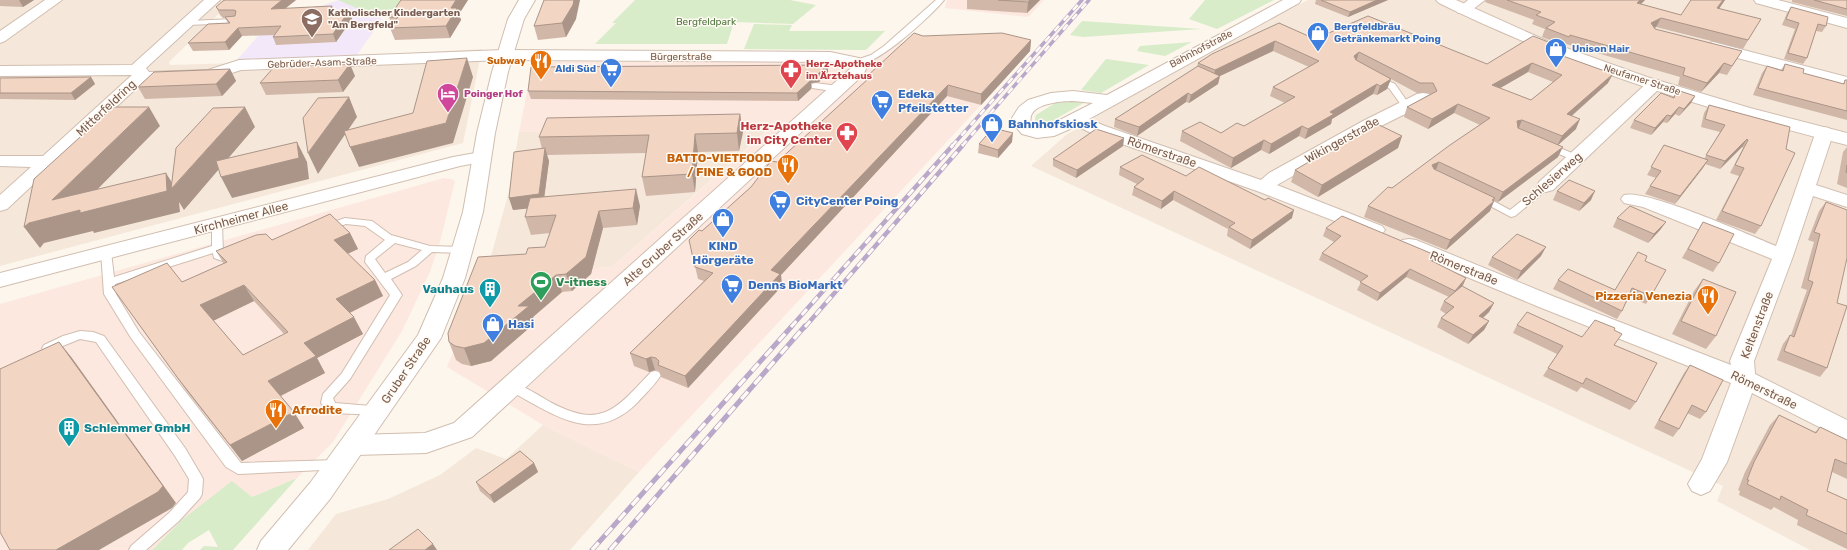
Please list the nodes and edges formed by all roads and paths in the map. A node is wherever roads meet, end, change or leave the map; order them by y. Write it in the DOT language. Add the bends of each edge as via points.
graph roads {
  1 [pos="55,0"];
  2 [pos="213,0"];
  3 [pos="527,0"];
  4 [pos="940,0"];
  5 [pos="1294,0"];
  6 [pos="1444,0"];
  7 [pos="1478,0"];
  8 [pos="1761,0"];
  9 [pos="1463,10"];
  10 [pos="235,21"];
  11 [pos="187,23"];
  12 [pos="1847,23"];
  13 [pos="0,38"];
  14 [pos="1702,45"];
  15 [pos="504,55"];
  16 [pos="856,63"];
  17 [pos="0,71"];
  18 [pos="138,73"];
  19 [pos="1370,75"];
  20 [pos="1847,82"];
  21 [pos="1654,85"];
  22 [pos="815,86"];
  23 [pos="839,89"];
  24 [pos="1423,98"];
  25 [pos="1108,100"];
  26 [pos="1407,107"];
  27 [pos="1076,119"];
  28 [pos="1823,132"];
  29 [pos="1847,139"];
  30 [pos="1539,143"];
  31 [pos="482,157"];
  32 [pos="1576,158"];
  33 [pos="0,161"];
  34 [pos="48,162"];
  35 [pos="1264,186"];
  36 [pos="1546,186"];
  37 [pos="1806,188"];
  38 [pos="1469,193"];
  39 [pos="1631,199"];
  40 [pos="1847,201"];
  41 [pos="0,205"];
  42 [pos="217,224"];
  43 [pos="318,232"];
  44 [pos="394,238"];
  45 [pos="218,248"];
  46 [pos="430,249"];
  47 [pos="462,250"];
  48 [pos="106,252"];
  49 [pos="243,255"];
  50 [pos="1784,256"];
  51 [pos="384,278"];
  52 [pos="0,280"];
  53 [pos="109,282"];
  54 [pos="34,355"];
  55 [pos="655,375"];
  56 [pos="1744,379"];
  57 [pos="512,387"];
  58 [pos="379,410"];
  59 [pos="1847,431"];
  60 [pos="355,445"];
  61 [pos="339,466"];
  62 [pos="1701,484"];
  63 [pos="276,544"];
  64 [pos="136,550"];
  1 -- 13 [label="street"];
  2 -- 11 [label="street"];
  3 -- 15 [label="street, Gruber Straße" via="516,19"];
  4 -- 16 [label="lane" via="887,48 874,57"];
  5 -- 25 [label="street, Bahnhofstraße"];
  6 -- 9 [label="street, Neufarner Straße"];
  7 -- 9 [label="street"];
  8 -- 12 [label="street"];
  9 -- 21 [label="street, Neufarner Straße" via="1545,46"];
  10 -- 11 [label="lane"];
  11 -- 18 [label="street"];
  14 -- 20 [label="street"];
  15 -- 16 [label="street, Bürgerstraße" via="830,57"];
  15 -- 18 [label="street, Gebrüder-Asam-Straße" via="239,65 210,75 157,77"];
  15 -- 31 [label="street, Gruber Straße"];
  16 -- 23 [label="street, Alte Gruber Straße" via="859,67 857,72"];
  17 -- 18 [label="street, Mitterfeldring"];
  18 -- 34 [label="street, Mitterfeldring"];
  19 -- 26 [label="lane" via="1392,86"];
  21 -- 28 [label="street, Neufarner Straße"];
  21 -- 32 [label="street, Schlesierweg"];
  22 -- 23 [label="lane"];
  23 -- 57 [label="street, Alte Gruber Straße"];
  24 -- 26 [label="street, Wikingerstraße"];
  25 -- 27 [label="street, Bahnhofstraße"];
  25 -- 27 [label="street, Bahnhofstraße" via="1053,97 1024,111 1020,122 1030,130 1043,133 1056,130"];
  26 -- 35 [label="street, Wikingerstraße" via="1369,125"];
  27 -- 35 [label="street, Römerstraße" via="1120,137"];
  28 -- 29 [label="street, Neufarner Straße"];
  28 -- 37 [label="street, Keltenstraße"];
  30 -- 32 [label="lane"];
  31 -- 42 [label="street, Kirchheimer Allee"];
  31 -- 47 [label="street, Gruber Straße" via="473,212"];
  32 -- 36 [label="street, Schlesierweg"];
  33 -- 34 [label="street"];
  34 -- 41 [label="street, Mitterfeldring"];
  35 -- 56 [label="street, Römerstraße" via="1547,302"];
  36 -- 38 [label="lane, Schlesierweg" via="1511,214"];
  37 -- 40 [label="street"];
  37 -- 50 [label="street, Keltenstraße"];
  39 -- 50 [label="street" via="1649,203"];
  42 -- 45 [label="lane"];
  42 -- 48 [label="street, Kirchheimer Allee"];
  43 -- 44 [label="lane" via="345,221 368,223 387,237"];
  44 -- 46 [label="lane"];
  44 -- 51 [label="lane" via="370,258 370,262"];
  45 -- 49 [label="lane" via="218,256 228,260"];
  45 -- 53 [label="lane"];
  46 -- 47 [label="lane"];
  46 -- 51 [label="lane" via="412,264"];
  47 -- 58 [label="street, Gruber Straße" via="454,278 430,338"];
  48 -- 52 [label="street, Kirchheimer Allee"];
  48 -- 53 [label="lane"];
  50 -- 56 [label="street, Keltenstraße" via="1742,361"];
  51 -- 58 [label="lane" via="396,295 346,376 327,397 327,403 332,408"];
  53 -- 61 [label="lane" via="110,294 135,335 231,464 238,469"];
  54 -- 64 [label="lane" via="74,336 90,334 100,339 180,452 196,479 195,494 174,517"];
  55 -- 57 [label="lane" via="615,414 602,420 577,418"];
  56 -- 59 [label="street, Römerstraße"];
  56 -- 62 [label="street, Keltenstraße" via="1714,462"];
  57 -- 60 [label="street, Alte Gruber Straße" via="463,430 426,443"];
  58 -- 60 [label="street, Gruber Straße"];
  60 -- 61 [label="street, Gruber Straße"];
  61 -- 63 [label="street, Gruber Straße"];
}
